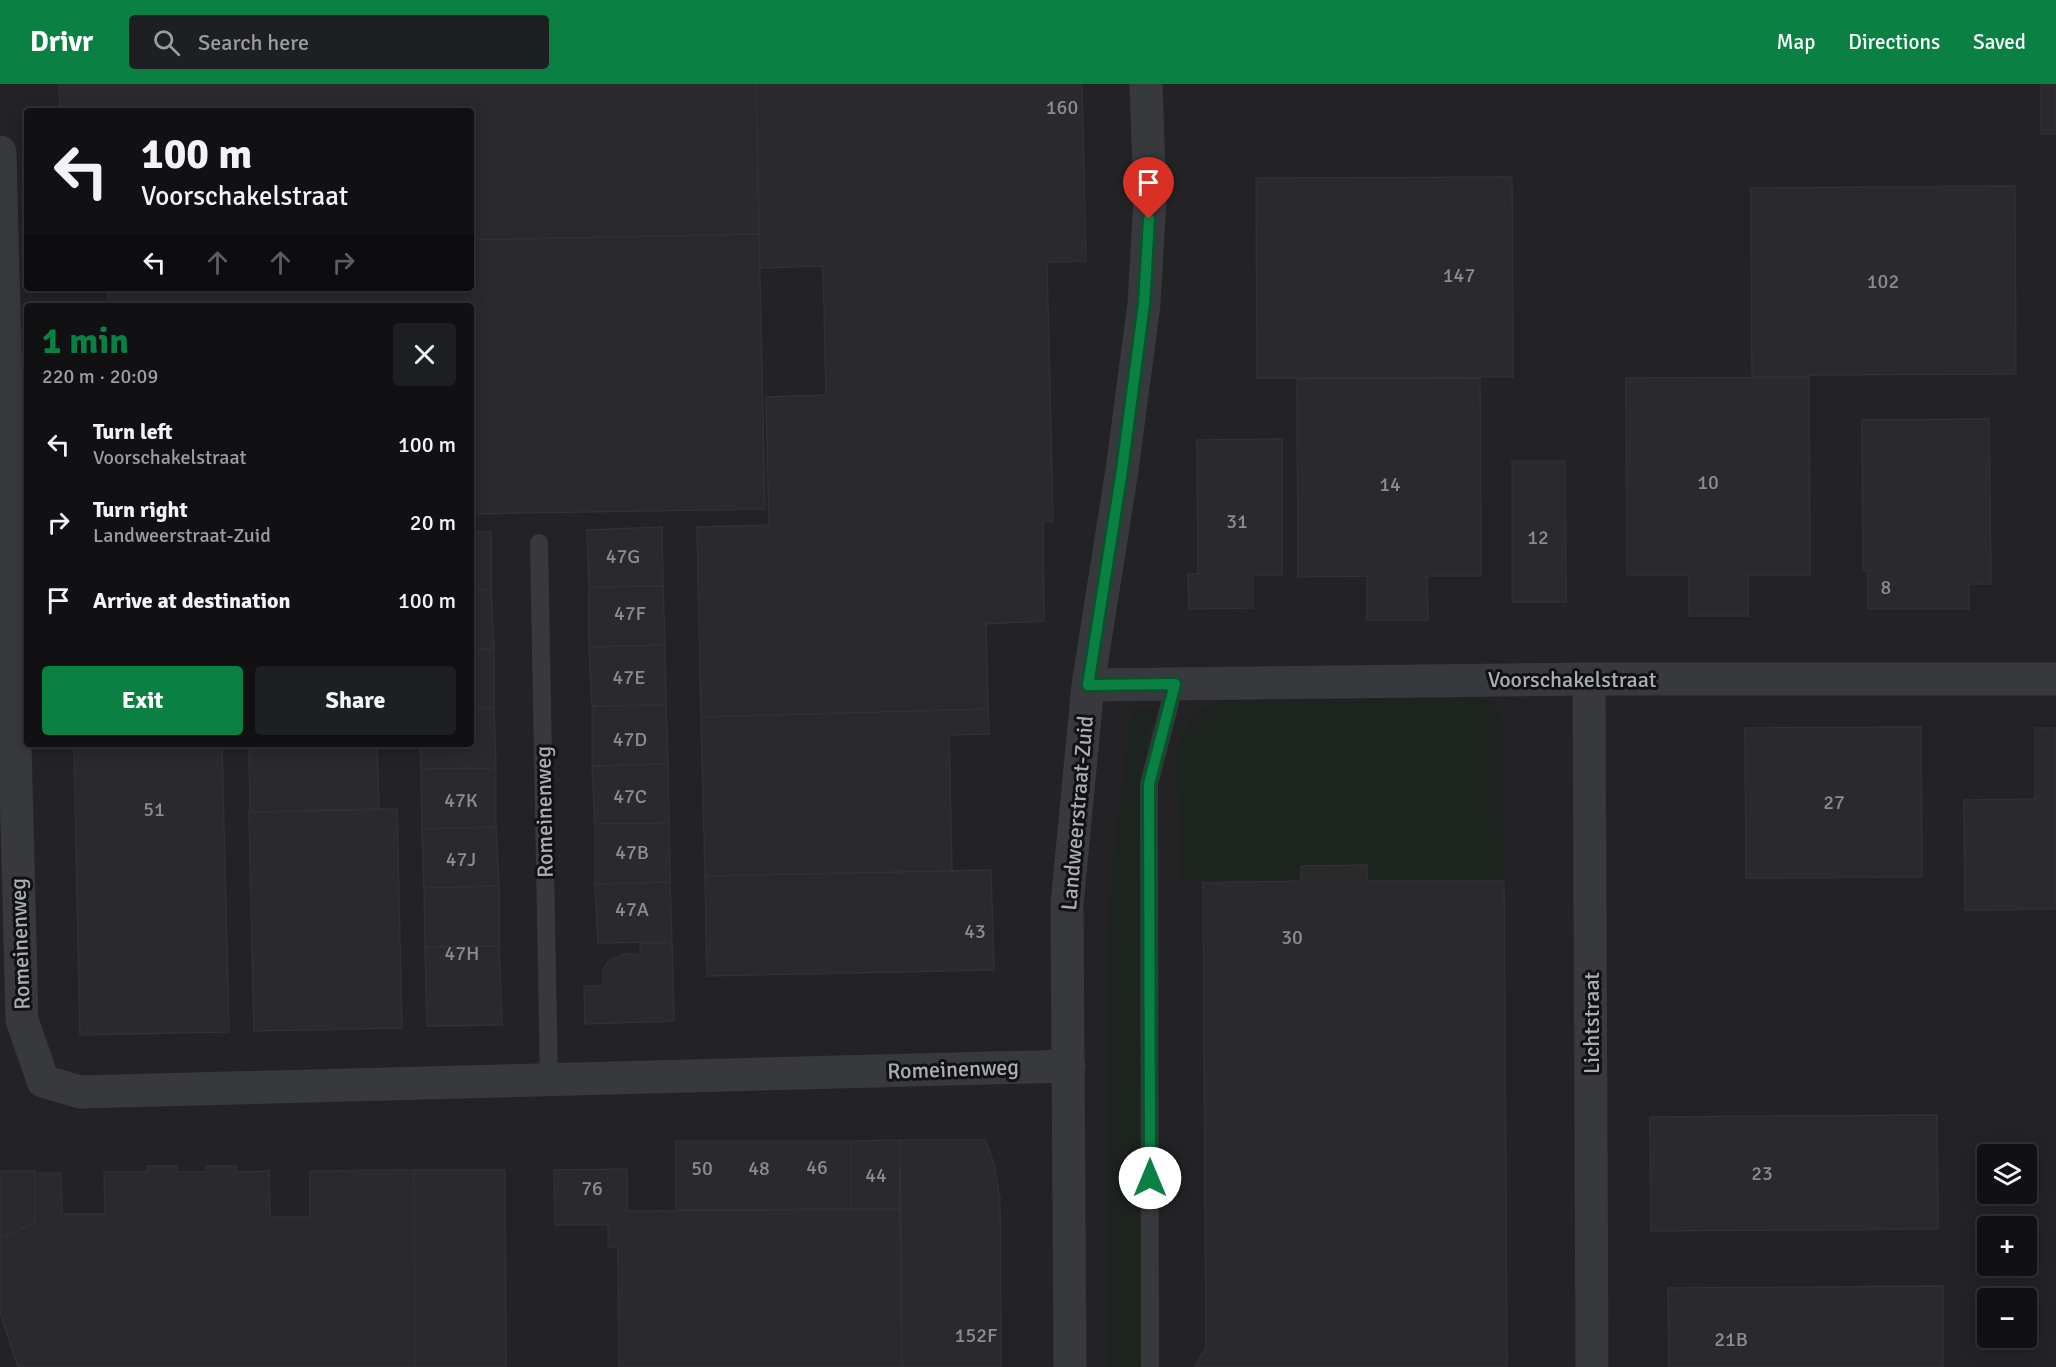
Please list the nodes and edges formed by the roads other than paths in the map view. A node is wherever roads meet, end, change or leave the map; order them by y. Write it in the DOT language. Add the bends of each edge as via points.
graph roads {
  1 [pos="1146,84"];
  2 [pos="0,152"];
  3 [pos="539,543"];
  4 [pos="1589,679"];
  5 [pos="2056,679"];
  6 [pos="1175,684"];
  7 [pos="1088,685"];
  8 [pos="1069,1066"];
  9 [pos="549,1080"];
  10 [pos="1070,1367"];
  11 [pos="1150,1367"];
  12 [pos="1592,1367"];
  1 -- 7 [label="street, Landweerstraat-Zuid" via="1150,198 1144,304"];
  2 -- 9 [label="street, Romeinenweg" via="22,1020 43,1081 81,1092"];
  3 -- 9 [label="lane, Romeinenweg"];
  4 -- 5 [label="street, Voorschakelstraat"];
  4 -- 6 [label="street, Voorschakelstraat"];
  4 -- 12 [label="street, Lichtstraat"];
  6 -- 7 [label="street, Voorschakelstraat"];
  6 -- 11 [label="lane" via="1149,784"];
  7 -- 8 [label="street, Landweerstraat-Zuid" via="1067,904"];
  8 -- 9 [label="street, Romeinenweg"];
  8 -- 10 [label="street, Landweerstraat-Zuid"];
}
